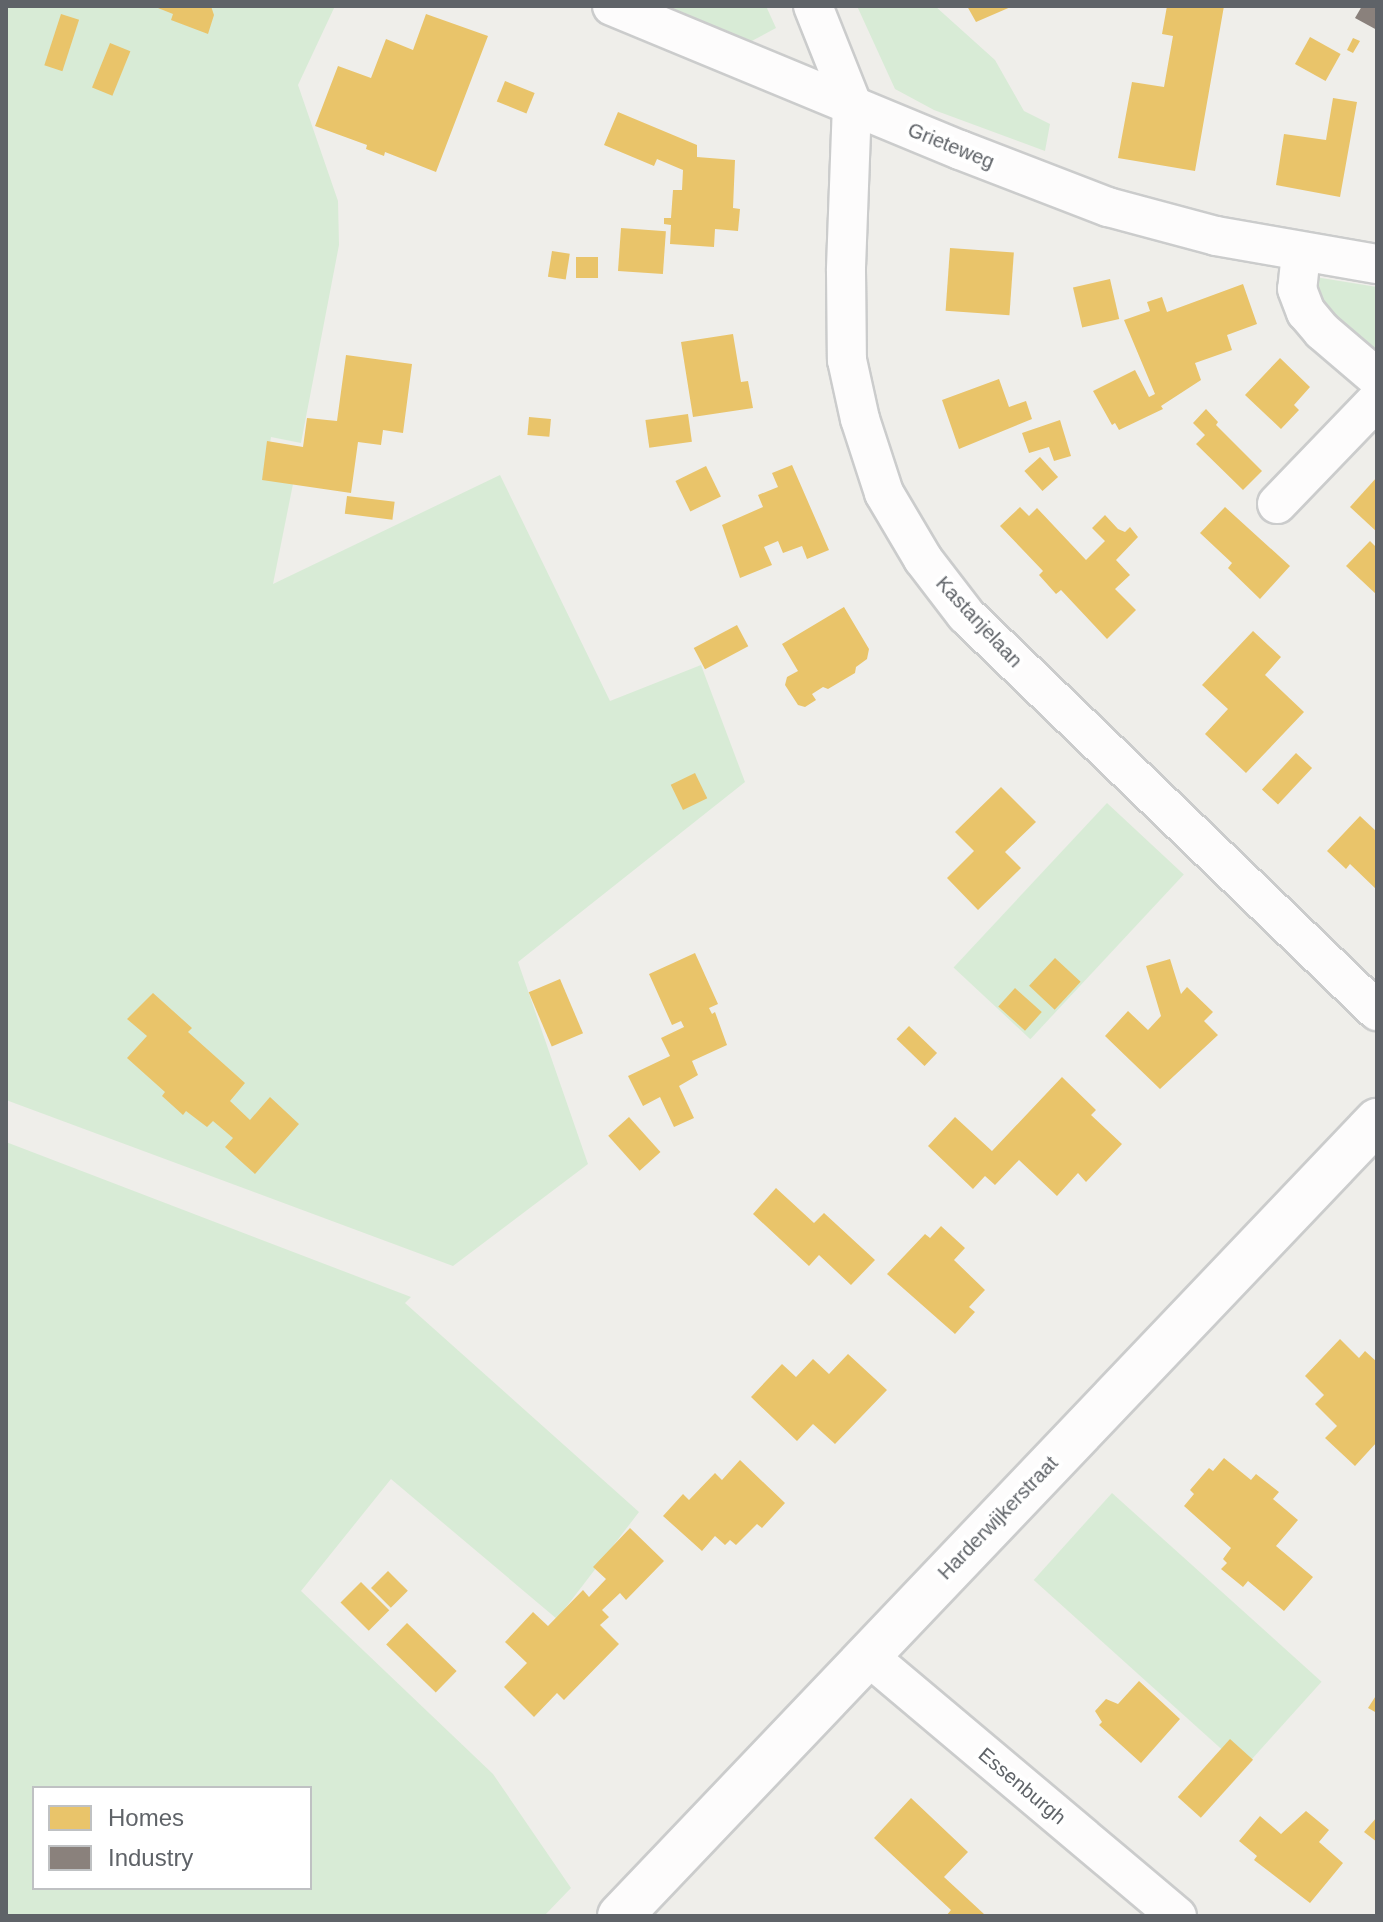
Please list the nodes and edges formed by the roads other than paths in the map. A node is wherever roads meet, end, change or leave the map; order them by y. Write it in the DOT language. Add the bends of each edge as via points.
graph roads {
  1 [pos="612,6"];
  2 [pos="813,6"];
  3 [pos="852,104"];
  4 [pos="1301,253"];
  5 [pos="1377,264"];
  6 [pos="1377,378"];
  7 [pos="1377,400"];
  8 [pos="1277,504"];
  9 [pos="1377,1011"];
  10 [pos="1377,1121"];
  11 [pos="868,1656"];
  12 [pos="620,1916"];
  13 [pos="1177,1916"];
  1 -- 3 [label="street, Grieteweg"];
  2 -- 3 [label="street"];
  3 -- 4 [label="street, Grieteweg" via="1108,207"];
  3 -- 9 [label="street, Kastanjelaan" via="847,360 884,493 923,559 966,615"];
  4 -- 5 [label="street, Grieteweg"];
  4 -- 6 [label="street" via="1297,289 1306,312"];
  7 -- 8 [label="street"];
  10 -- 11 [label="main road, Harderwijkerstraat"];
  11 -- 12 [label="main road, Harderwijkerstraat"];
  11 -- 13 [label="street, Essenburgh"];
}
